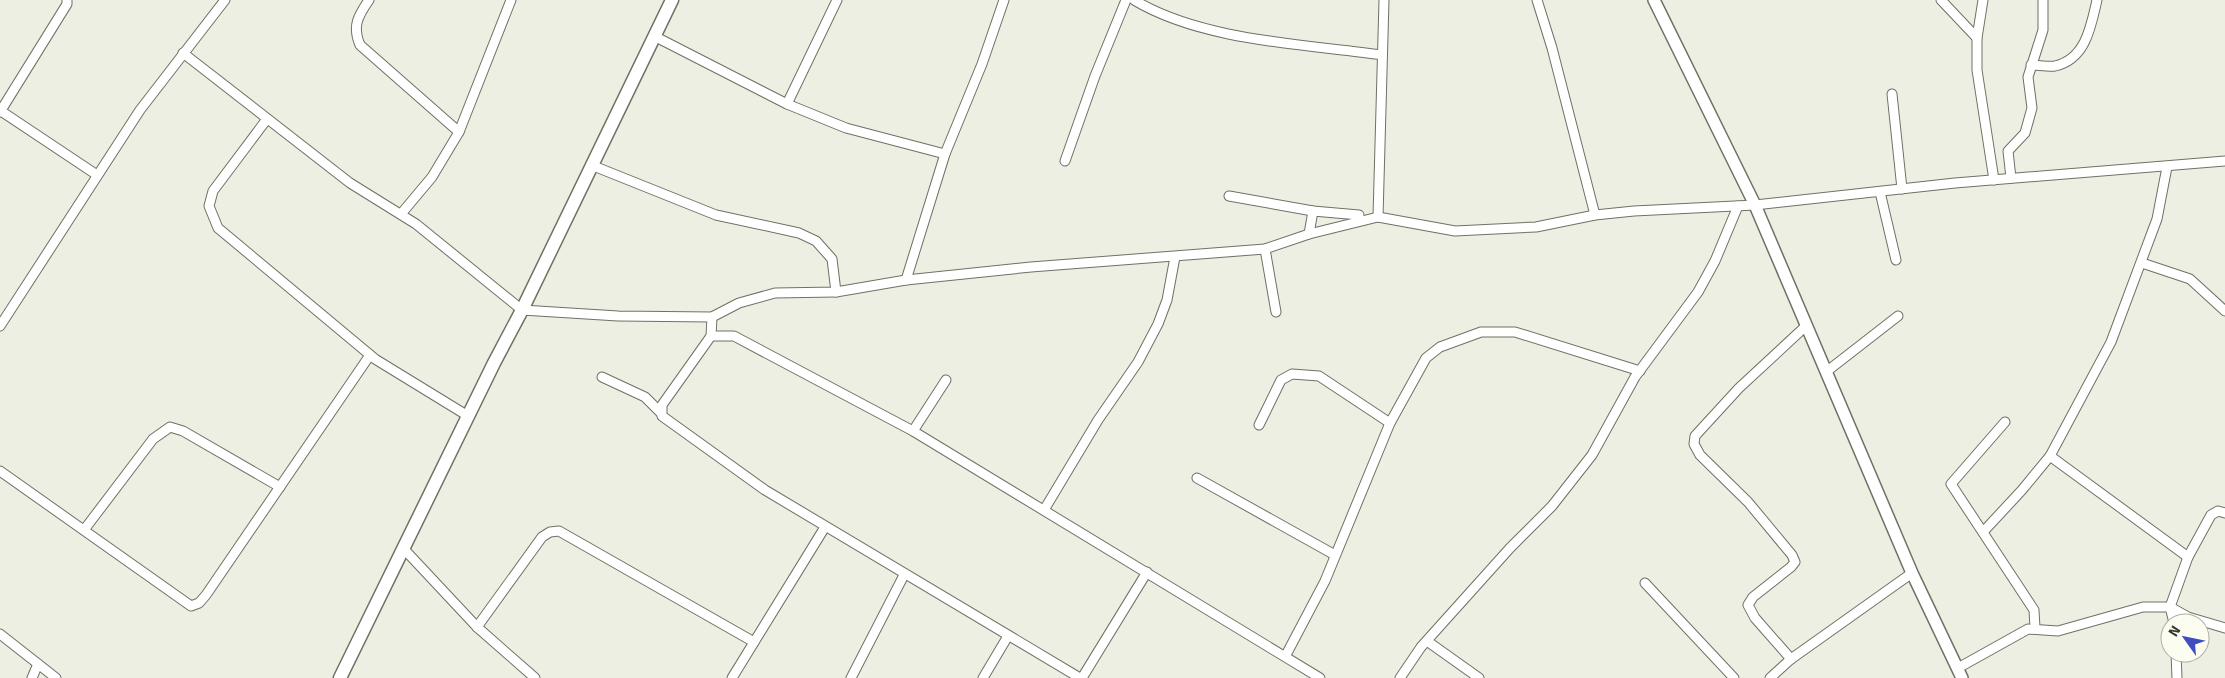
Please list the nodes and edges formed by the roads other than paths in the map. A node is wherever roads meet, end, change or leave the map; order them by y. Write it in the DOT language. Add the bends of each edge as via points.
graph roads {
  1 [pos="67,0"];
  2 [pos="225,0"];
  3 [pos="369,0"];
  4 [pos="511,0"];
  5 [pos="672,0"];
  6 [pos="837,0"];
  7 [pos="1004,0"];
  8 [pos="1126,0"];
  9 [pos="1134,0"];
  10 [pos="1384,0"];
  11 [pos="1537,0"];
  12 [pos="1654,0"];
  13 [pos="1941,0"];
  14 [pos="1983,0"];
  15 [pos="2043,0"];
  16 [pos="2096,0"];
  17 [pos="654,36"];
  18 [pos="1977,38"];
  19 [pos="183,53"];
  20 [pos="1382,55"];
  21 [pos="2031,65"];
  22 [pos="1892,94"];
  23 [pos="787,104"];
  24 [pos="0,112"];
  25 [pos="267,119"];
  26 [pos="459,132"];
  27 [pos="945,154"];
  28 [pos="2225,161"];
  29 [pos="1065,162"];
  30 [pos="592,165"];
  31 [pos="2168,167"];
  32 [pos="97,176"];
  33 [pos="2011,178"];
  34 [pos="1994,180"];
  35 [pos="1902,189"];
  36 [pos="1880,192"];
  37 [pos="1229,196"];
  38 [pos="1755,205"];
  39 [pos="1738,206"];
  40 [pos="1313,211"];
  41 [pos="401,214"];
  42 [pos="1359,215"];
  43 [pos="1595,215"];
  44 [pos="1378,217"];
  45 [pos="1309,234"];
  46 [pos="1264,249"];
  47 [pos="1174,257"];
  48 [pos="1896,260"];
  49 [pos="2142,263"];
  50 [pos="906,280"];
  51 [pos="836,292"];
  52 [pos="522,310"];
  53 [pos="2225,311"];
  54 [pos="1276,312"];
  55 [pos="1898,316"];
  56 [pos="712,317"];
  57 [pos="1806,325"];
  58 [pos="0,326"];
  59 [pos="711,336"];
  60 [pos="370,355"];
  61 [pos="1640,371"];
  62 [pos="1826,372"];
  63 [pos="602,377"];
  64 [pos="946,380"];
  65 [pos="661,413"];
  66 [pos="468,416"];
  67 [pos="2005,422"];
  68 [pos="1390,424"];
  69 [pos="1259,425"];
  70 [pos="913,431"];
  71 [pos="2050,456"];
  72 [pos="0,471"];
  73 [pos="1197,478"];
  74 [pos="280,487"];
  75 [pos="1044,510"];
  76 [pos="2225,512"];
  77 [pos="825,527"];
  78 [pos="84,530"];
  79 [pos="1983,532"];
  80 [pos="403,548"];
  81 [pos="1336,555"];
  82 [pos="2188,557"];
  83 [pos="1147,572"];
  84 [pos="1912,573"];
  85 [pos="904,575"];
  86 [pos="1645,583"];
  87 [pos="2170,607"];
  88 [pos="2172,613"];
  89 [pos="477,628"];
  90 [pos="2035,628"];
  91 [pos="2225,628"];
  92 [pos="0,634"];
  93 [pos="1008,636"];
  94 [pos="1427,641"];
  95 [pos="754,642"];
  96 [pos="1286,656"];
  97 [pos="1790,659"];
  98 [pos="2176,663"];
  99 [pos="38,664"];
  100 [pos="1960,673"];
  101 [pos="32,678"];
  102 [pos="56,678"];
  103 [pos="340,678"];
  104 [pos="535,678"];
  105 [pos="732,678"];
  106 [pos="851,678"];
  107 [pos="983,678"];
  108 [pos="1081,678"];
  109 [pos="1320,678"];
  110 [pos="1400,678"];
  111 [pos="1479,678"];
  112 [pos="1734,678"];
  113 [pos="1770,678"];
  114 [pos="2177,678"];
  1 -- 24 [label="street"];
  2 -- 19 [label="street"];
  3 -- 26 [label="street" via="357,21 355,33 360,45"];
  4 -- 26 [label="street"];
  5 -- 17 [label="main road"];
  6 -- 23 [label="street"];
  7 -- 27 [label="street"];
  8 -- 29 [label="street"];
  9 -- 20 [label="street" via="1156,13 1230,34"];
  10 -- 20 [label="street"];
  11 -- 43 [label="street"];
  12 -- 38 [label="street"];
  13 -- 18 [label="street"];
  14 -- 18 [label="street"];
  15 -- 21 [label="street" via="2043,30"];
  16 -- 21 [label="street" via="2091,29 2078,54 2054,66"];
  17 -- 23 [label="street"];
  17 -- 30 [label="main road"];
  18 -- 34 [label="street" via="1977,70"];
  19 -- 25 [label="street"];
  19 -- 32 [label="street" via="140,110"];
  20 -- 44 [label="street"];
  21 -- 33 [label="street" via="2028,77 2032,108 2025,133 2008,151"];
  22 -- 35 [label="street"];
  23 -- 27 [label="street" via="846,128"];
  24 -- 32 [label="street"];
  25 -- 41 [label="street" via="350,183"];
  25 -- 60 [label="street" via="213,191 209,206 218,228"];
  26 -- 41 [label="street" via="432,177"];
  27 -- 50 [label="street"];
  28 -- 31 [label="street"];
  30 -- 51 [label="street" via="716,215 798,233 816,241 832,259"];
  30 -- 52 [label="main road"];
  31 -- 33 [label="street"];
  31 -- 49 [label="street" via="2157,219"];
  32 -- 58 [label="street"];
  33 -- 34 [label="street"];
  34 -- 35 [label="street"];
  35 -- 36 [label="street"];
  36 -- 38 [label="street"];
  36 -- 48 [label="street"];
  37 -- 40 [label="street"];
  38 -- 39 [label="street"];
  38 -- 57 [label="street"];
  39 -- 43 [label="street" via="1634,210"];
  39 -- 61 [label="street" via="1698,292"];
  40 -- 42 [label="street"];
  40 -- 45 [label="street"];
  41 -- 52 [label="street"];
  43 -- 44 [label="street" via="1536,227 1455,231"];
  44 -- 45 [label="street"];
  45 -- 46 [label="street"];
  46 -- 47 [label="street"];
  46 -- 54 [label="street"];
  47 -- 50 [label="street"];
  47 -- 75 [label="street" via="1167,300 1158,324 1138,362 1098,420"];
  49 -- 53 [label="street" via="2190,279"];
  49 -- 71 [label="street" via="2111,342"];
  50 -- 51 [label="street"];
  51 -- 56 [label="street" via="775,293 739,303"];
  52 -- 56 [label="street"];
  52 -- 66 [label="main road"];
  55 -- 62 [label="street"];
  56 -- 59 [label="street"];
  57 -- 62 [label="street"];
  57 -- 97 [label="street" via="1739,388 1695,436 1694,444 1700,455 1748,502 1792,555 1795,562 1792,567 1748,604 1755,618"];
  59 -- 65 [label="street" via="662,404"];
  59 -- 70 [label="street" via="734,336"];
  60 -- 66 [label="street"];
  60 -- 74 [label="street"];
  61 -- 68 [label="street" via="1528,335 1481,332 1440,347 1426,358"];
  61 -- 94 [label="street" via="1592,455 1558,498"];
  62 -- 84 [label="street"];
  63 -- 65 [label="street" via="645,397"];
  64 -- 70 [label="street"];
  65 -- 77 [label="street" via="765,490"];
  66 -- 80 [label="main road"];
  67 -- 79 [label="street" via="1951,484"];
  68 -- 69 [label="street" via="1319,376 1292,374 1281,380"];
  68 -- 81 [label="street"];
  70 -- 75 [label="street"];
  71 -- 79 [label="street"];
  71 -- 82 [label="street"];
  72 -- 78 [label="street"];
  73 -- 81 [label="street"];
  74 -- 78 [label="street" via="183,431 170,427 161,431 143,450"];
  74 -- 78 [label="street" via="206,595 191,606"];
  75 -- 83 [label="street"];
  76 -- 82 [label="street" via="2211,515"];
  77 -- 85 [label="street"];
  77 -- 95 [label="street"];
  79 -- 90 [label="street" via="2034,610"];
  80 -- 89 [label="street"];
  80 -- 103 [label="main road"];
  81 -- 96 [label="street"];
  82 -- 87 [label="street"];
  83 -- 96 [label="street"];
  83 -- 108 [label="street"];
  84 -- 97 [label="street"];
  84 -- 100 [label="street"];
  85 -- 93 [label="street"];
  85 -- 106 [label="street"];
  86 -- 112 [label="street"];
  87 -- 88 [label="street"];
  87 -- 90 [label="street" via="2144,607 2058,631"];
  87 -- 91 [label="street" via="2188,617"];
  89 -- 95 [label="street" via="542,538 550,532 559,531"];
  89 -- 104 [label="street"];
  90 -- 100 [label="street" via="2028,629"];
  92 -- 99 [label="street"];
  93 -- 107 [label="street"];
  93 -- 108 [label="street"];
  94 -- 110 [label="street"];
  94 -- 111 [label="street"];
  95 -- 105 [label="street"];
  96 -- 109 [label="street"];
  97 -- 113 [label="street"];
  98 -- 114 [label="street"];
  99 -- 101 [label="street"];
  99 -- 102 [label="street"];
}
